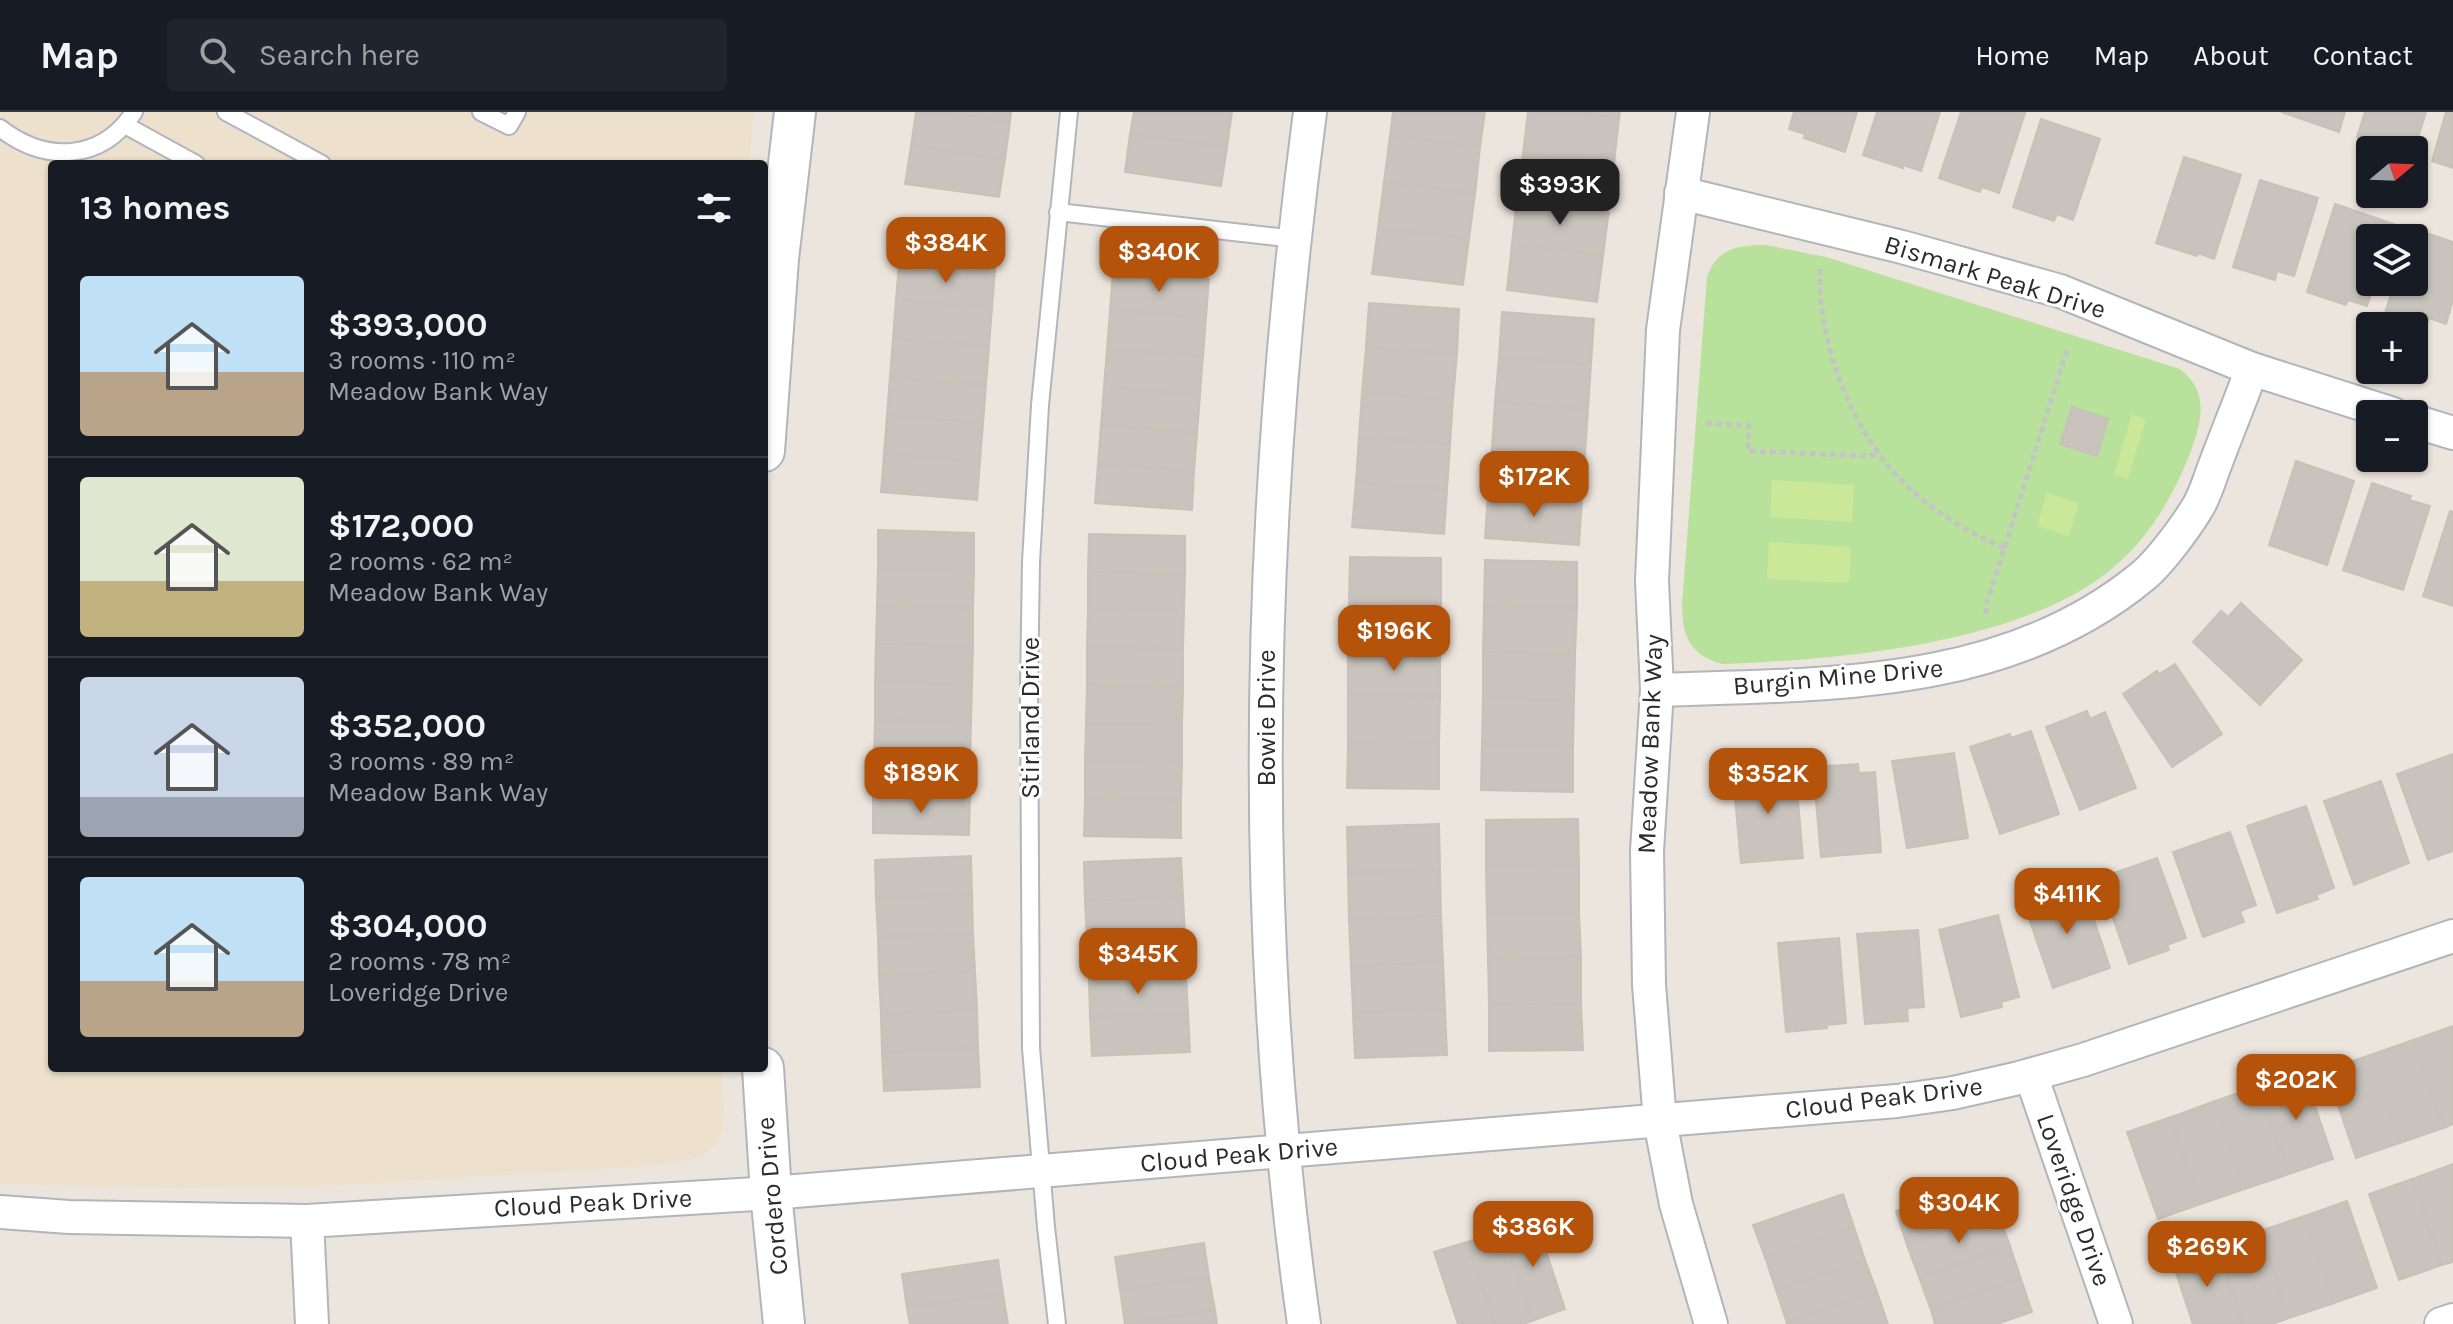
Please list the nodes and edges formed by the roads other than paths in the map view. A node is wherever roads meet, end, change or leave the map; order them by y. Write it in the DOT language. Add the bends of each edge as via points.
graph roads {
  1 [pos="226,112"];
  2 [pos="481,112"];
  3 [pos="517,112"];
  4 [pos="795,112"];
  5 [pos="1069,112"];
  6 [pos="1310,112"];
  7 [pos="1693,112"];
  8 [pos="130,119"];
  9 [pos="0,128"];
  10 [pos="190,160"];
  11 [pos="315,160"];
  12 [pos="1681,193"];
  13 [pos="1058,212"];
  14 [pos="1295,239"];
  15 [pos="772,241"];
  16 [pos="769,314"];
  17 [pos="768,341"];
  18 [pos="2252,369"];
  19 [pos="2356,402"];
  20 [pos="2428,425"];
  21 [pos="2453,433"];
  22 [pos="1657,690"];
  23 [pos="2453,936"];
  24 [pos="763,1072"];
  25 [pos="2031,1075"];
  26 [pos="1660,1121"];
  27 [pos="1283,1152"];
  28 [pos="1041,1171"];
  29 [pos="771,1193"];
  30 [pos="0,1212"];
  31 [pos="307,1221"];
  32 [pos="2453,1320"];
  33 [pos="1703,1322"];
  34 [pos="312,1324"];
  35 [pos="784,1324"];
  36 [pos="1057,1324"];
  37 [pos="1304,1324"];
  38 [pos="2116,1324"];
  39 [pos="2441,1324"];
  1 -- 11 [label="lane"];
  2 -- 3 [label="lane" via="509,126"];
  4 -- 15 [label="street"];
  5 -- 13 [label="lane, Stirland Drive"];
  6 -- 14 [label="street, Bowie Drive"];
  7 -- 12 [label="street, Meadow Bank Way"];
  8 -- 9 [label="lane" via="102,143 74,152 46,152 18,142"];
  8 -- 10 [label="lane"];
  12 -- 18 [label="street, Bismark Peak Drive" via="2060,291"];
  12 -- 22 [label="street, Meadow Bank Way" via="1663,330 1652,581"];
  13 -- 14 [label="lane"];
  13 -- 28 [label="lane, Stirland Drive" via="1040,405 1029,671 1031,1048"];
  14 -- 27 [label="street, Bowie Drive" via="1275,438 1264,718 1271,995"];
  15 -- 16 [label="street"];
  16 -- 17 [label="street"];
  18 -- 19 [label="street, Bismark Peak Drive"];
  18 -- 22 [label="street, Burgin Mine Drive" via="2198,508 2145,574 2090,614 2041,640 1975,662 1908,675 1811,685"];
  20 -- 21 [label="street"];
  22 -- 26 [label="street, Meadow Bank Way" via="1647,851 1649,985"];
  23 -- 25 [label="street, Cloud Peak Drive"];
  24 -- 29 [label="street, Cordero Drive"];
  25 -- 26 [label="street, Cloud Peak Drive" via="1897,1101"];
  25 -- 38 [label="street, Loveridge Drive"];
  26 -- 27 [label="street, Cloud Peak Drive"];
  26 -- 33 [label="street, Meadow Bank Way"];
  27 -- 28 [label="street, Cloud Peak Drive"];
  27 -- 37 [label="street, Bowie Drive"];
  28 -- 29 [label="street, Cloud Peak Drive"];
  28 -- 36 [label="lane, Stirland Drive"];
  29 -- 31 [label="street, Cloud Peak Drive"];
  29 -- 35 [label="street, Cordero Drive"];
  30 -- 31 [label="street, Cloud Peak Drive"];
  31 -- 34 [label="street"];
  32 -- 39 [label="street"];
}
